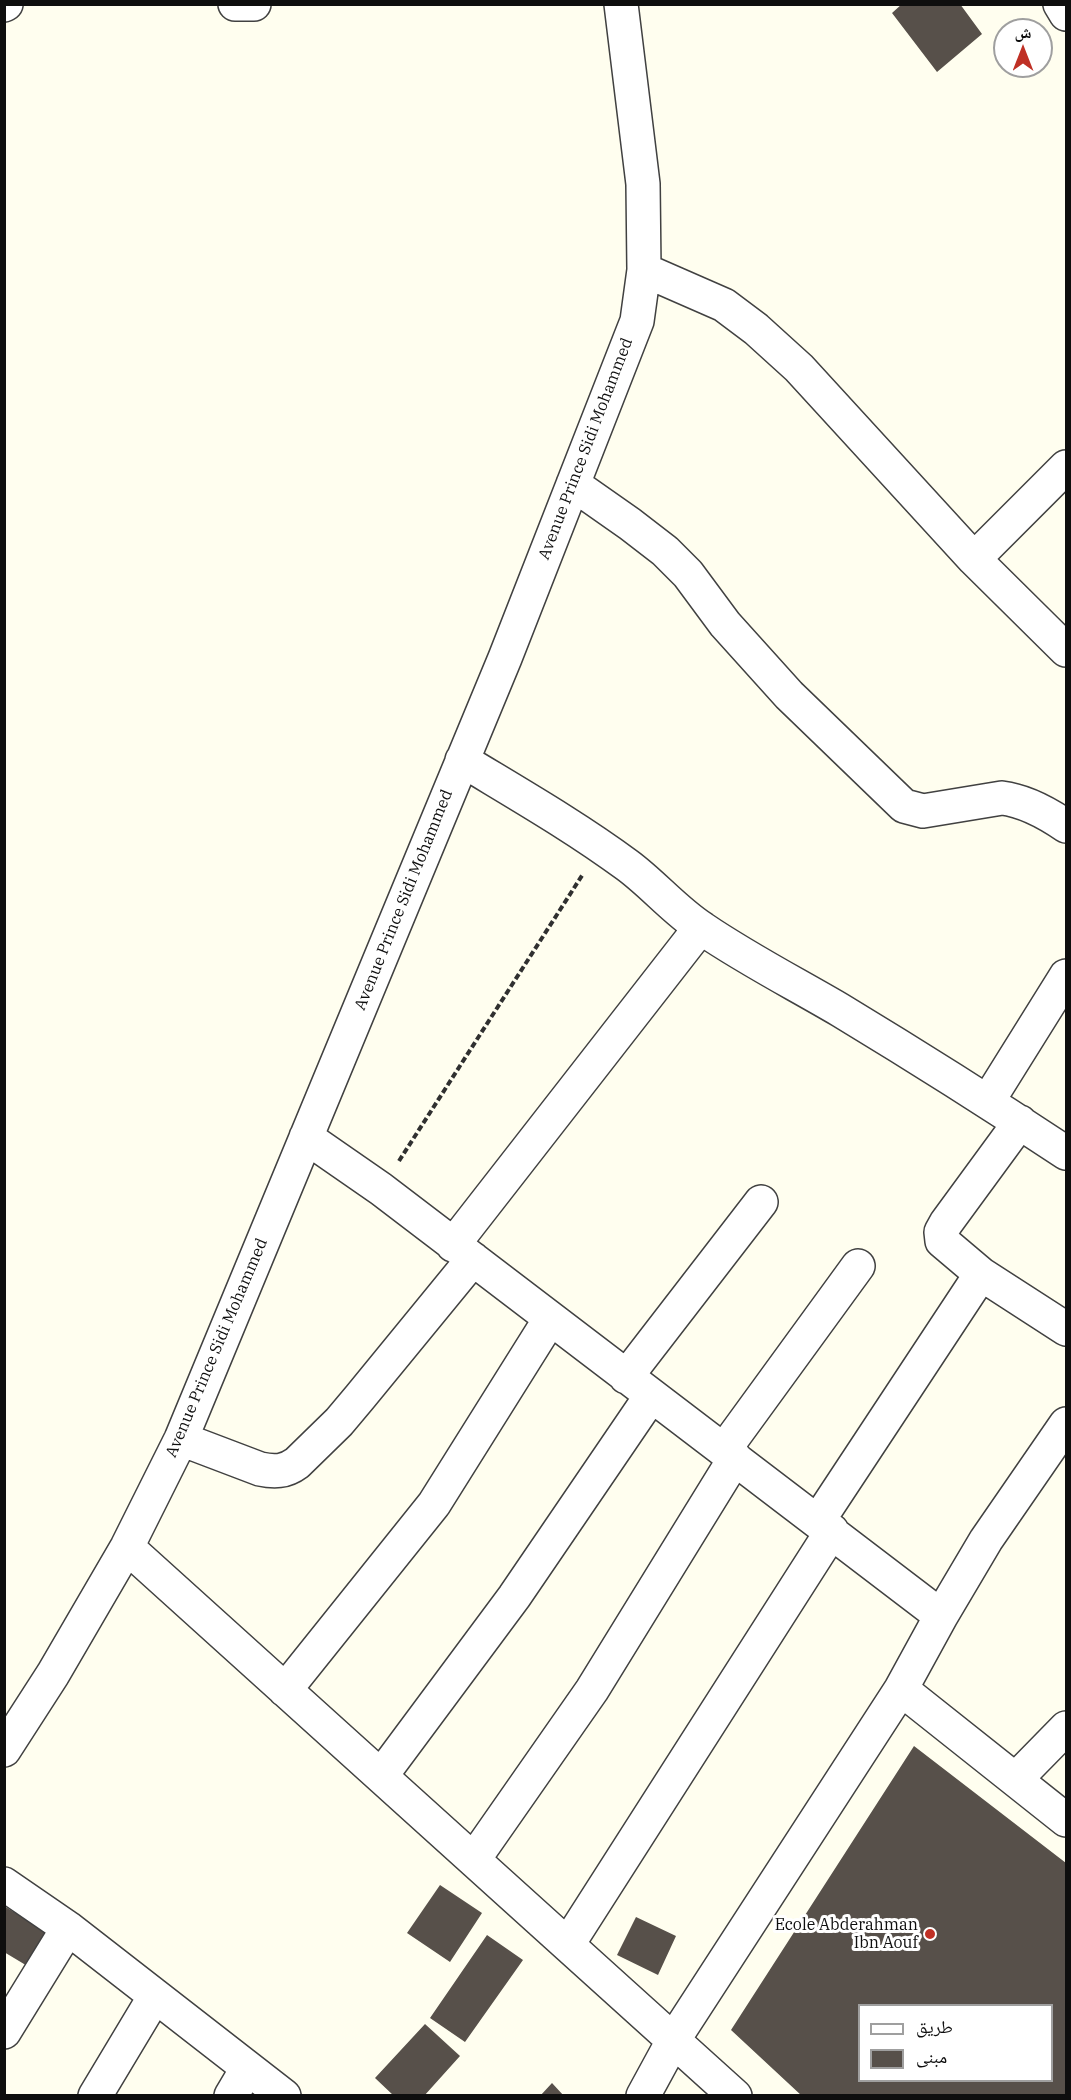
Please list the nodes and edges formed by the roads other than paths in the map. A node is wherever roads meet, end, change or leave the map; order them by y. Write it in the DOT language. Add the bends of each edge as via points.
graph roads {
  1 [pos="235,4"];
  2 [pos="254,4"];
  3 [pos="621,4"];
  4 [pos="1060,4"];
  5 [pos="1066,14"];
  6 [pos="644,270"];
  7 [pos="1066,467"];
  8 [pos="573,484"];
  9 [pos="974,559"];
  10 [pos="1066,650"];
  11 [pos="462,760"];
  12 [pos="1066,826"];
  13 [pos="700,927"];
  14 [pos="1066,976"];
  15 [pos="988,1101"];
  16 [pos="1020,1122"];
  17 [pos="306,1137"];
  18 [pos="1066,1153"];
  19 [pos="761,1202"];
  20 [pos="463,1252"];
  21 [pos="858,1266"];
  22 [pos="981,1275"];
  23 [pos="550,1319"];
  24 [pos="1066,1329"];
  25 [pos="639,1387"];
  26 [pos="181,1439"];
  27 [pos="1062,1441"];
  28 [pos="729,1454"];
  29 [pos="825,1526"];
  30 [pos="127,1547"];
  31 [pos="941,1616"];
  32 [pos="901,1689"];
  33 [pos="285,1690"];
  34 [pos="1066,1728"];
  35 [pos="4,1750"];
  36 [pos="381,1776"];
  37 [pos="1016,1779"];
  38 [pos="1066,1820"];
  39 [pos="474,1859"];
  40 [pos="4,1884"];
  41 [pos="68,1928"];
  42 [pos="568,1944"];
  43 [pos="155,1996"];
  44 [pos="4,2032"];
  45 [pos="674,2039"];
  46 [pos="239,2082"];
  47 [pos="95,2096"];
  48 [pos="284,2096"];
  49 [pos="643,2096"];
  50 [pos="735,2096"];
  1 -- 2 [label="street"];
  3 -- 6 [label="street, Avenue Prince Sidi Mohammed" via="643,184"];
  4 -- 5 [label="street"];
  6 -- 8 [label="street, Avenue Prince Sidi Mohammed" via="637,321"];
  6 -- 9 [label="street" via="724,305 756,330 799,368"];
  7 -- 9 [label="street"];
  8 -- 11 [label="street, Avenue Prince Sidi Mohammed"];
  8 -- 12 [label="street" via="665,551 789,695 904,806 923,811 1015,799"];
  9 -- 10 [label="street"];
  11 -- 13 [label="street" via="601,845"];
  11 -- 17 [label="street, Avenue Prince Sidi Mohammed"];
  13 -- 15 [label="street"];
  13 -- 20 [label="street"];
  14 -- 15 [label="street"];
  15 -- 16 [label="street"];
  16 -- 18 [label="street"];
  16 -- 22 [label="street" via="941,1232 942,1241"];
  17 -- 20 [label="street"];
  17 -- 26 [label="street, Avenue Prince Sidi Mohammed"];
  19 -- 25 [label="street"];
  20 -- 23 [label="street"];
  20 -- 26 [label="street" via="339,1422 297,1464 270,1472"];
  21 -- 28 [label="street"];
  22 -- 24 [label="street"];
  22 -- 29 [label="street"];
  23 -- 25 [label="street"];
  23 -- 33 [label="street" via="434,1504"];
  25 -- 28 [label="street"];
  25 -- 36 [label="street" via="514,1597"];
  26 -- 30 [label="street, Avenue Prince Sidi Mohammed"];
  27 -- 31 [label="street" via="986,1540"];
  28 -- 29 [label="street"];
  28 -- 39 [label="street" via="592,1690"];
  29 -- 31 [label="street"];
  29 -- 42 [label="street"];
  30 -- 33 [label="street"];
  30 -- 35 [label="street, Avenue Prince Sidi Mohammed"];
  31 -- 32 [label="street"];
  32 -- 37 [label="street"];
  32 -- 45 [label="street"];
  33 -- 36 [label="street"];
  34 -- 37 [label="street"];
  36 -- 39 [label="street"];
  37 -- 38 [label="street"];
  39 -- 42 [label="street"];
  40 -- 41 [label="street"];
  41 -- 43 [label="street"];
  41 -- 44 [label="street"];
  42 -- 45 [label="street"];
  43 -- 46 [label="street"];
  43 -- 47 [label="street"];
  45 -- 49 [label="street"];
  45 -- 50 [label="street"];
  46 -- 48 [label="street"];
}
